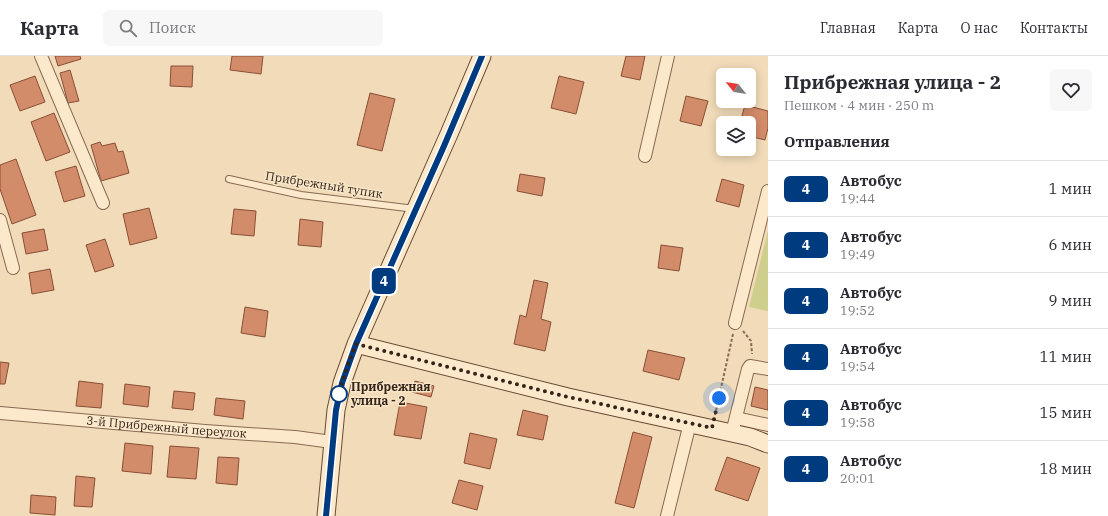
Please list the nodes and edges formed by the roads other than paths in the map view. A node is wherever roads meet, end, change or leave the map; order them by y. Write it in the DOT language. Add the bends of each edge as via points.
graph roads {
  1 [pos="41,56"];
  2 [pos="482,56"];
  3 [pos="668,56"];
  4 [pos="645,156"];
  5 [pos="228,180"];
  6 [pos="768,192"];
  7 [pos="103,203"];
  8 [pos="416,209"];
  9 [pos="0,220"];
  10 [pos="13,268"];
  11 [pos="736,323"];
  12 [pos="356,344"];
  13 [pos="768,369"];
  14 [pos="0,413"];
  15 [pos="690,423"];
  16 [pos="734,425"];
  17 [pos="768,425"];
  18 [pos="332,442"];
  19 [pos="768,444"];
  20 [pos="326,516"];
  21 [pos="667,516"];
  1 -- 7 [label="street"];
  2 -- 8 [label="street"];
  3 -- 4 [label="street"];
  5 -- 8 [label="lane, Прибрежный тупик" via="301,194"];
  6 -- 11 [label="street"];
  8 -- 12 [label="street"];
  9 -- 10 [label="street"];
  12 -- 15 [label="street" via="568,397"];
  12 -- 18 [label="street" via="338,396"];
  13 -- 16 [label="street" via="754,366 748,369"];
  14 -- 18 [label="street, 3-й Прибрежный переулок"];
  15 -- 16 [label="street" via="712,428"];
  15 -- 21 [label="street"];
  16 -- 17 [label="street"];
  16 -- 19 [label="street" via="750,437"];
  18 -- 20 [label="street"];
}
